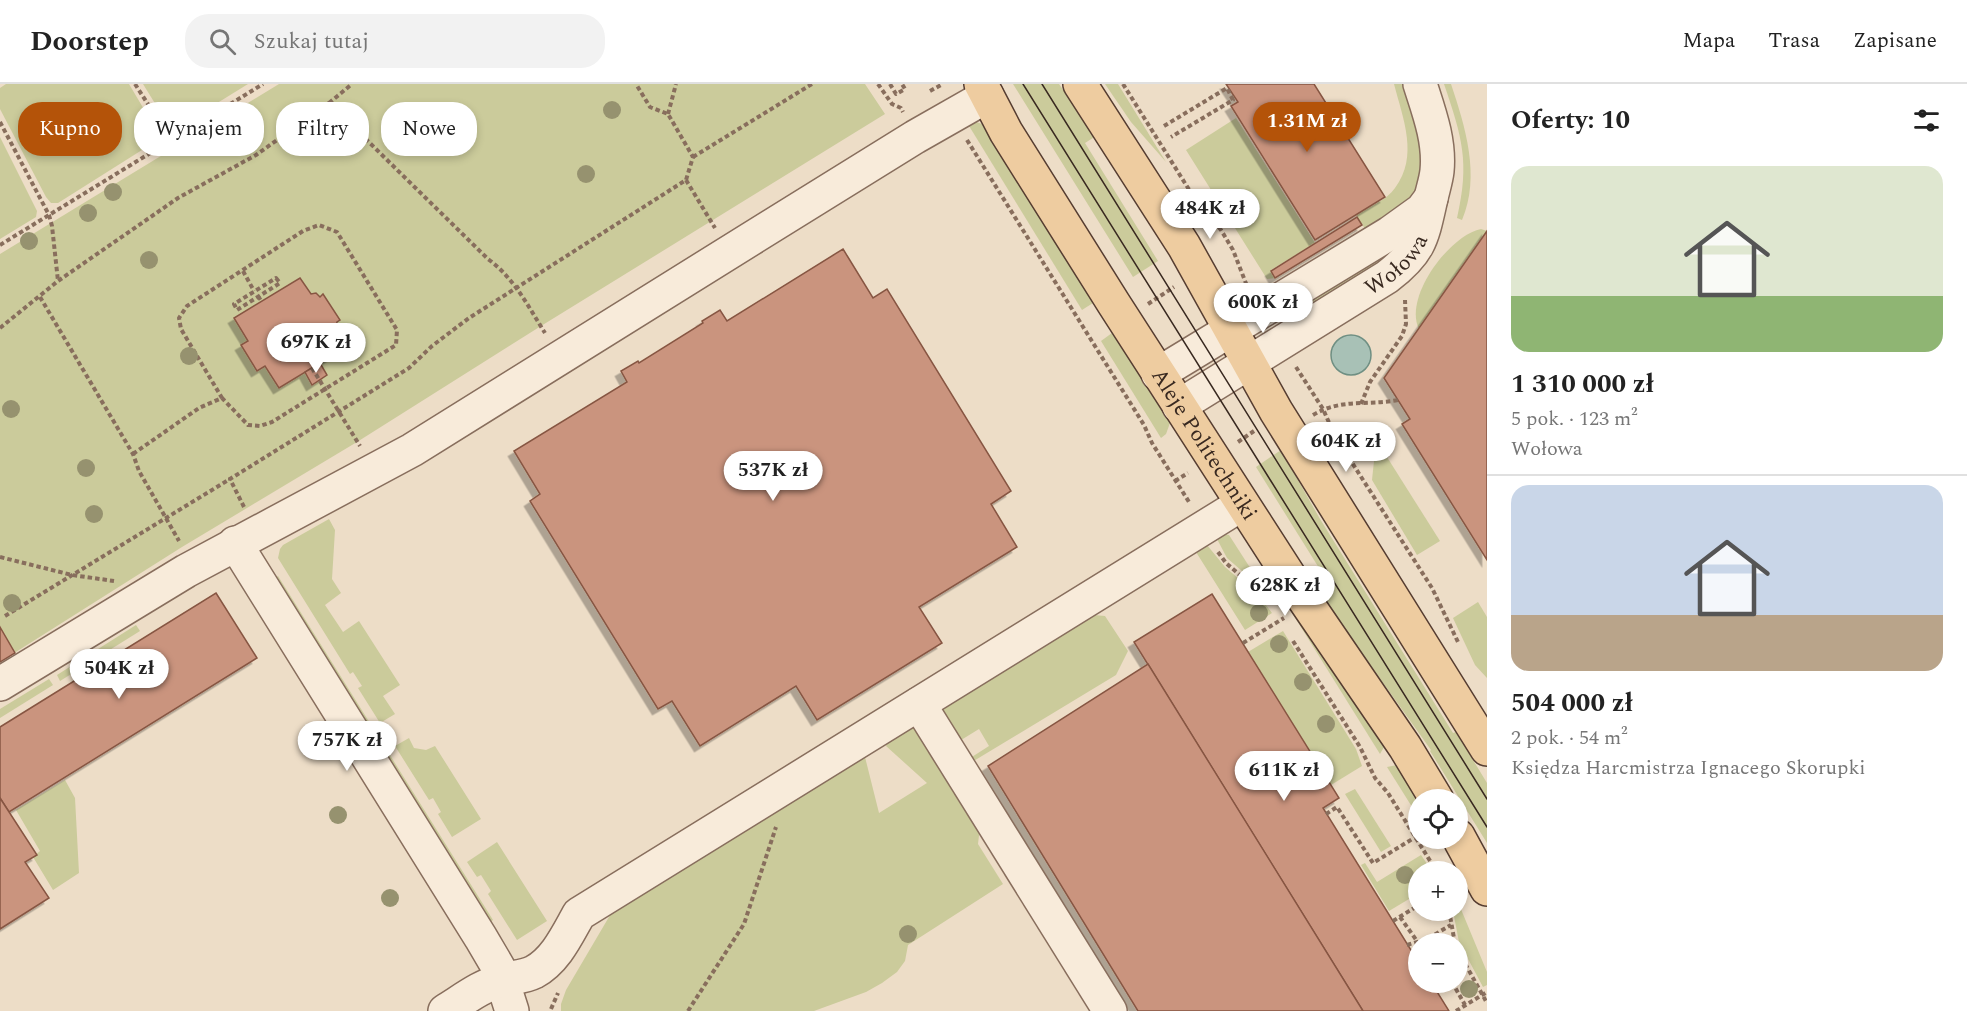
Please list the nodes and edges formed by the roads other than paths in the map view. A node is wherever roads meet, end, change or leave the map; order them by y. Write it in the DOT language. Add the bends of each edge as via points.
graph roads {
  1 [pos="1080,84"];
  2 [pos="1420,84"];
  3 [pos="984,90"];
  4 [pos="1431,198"];
  5 [pos="1231,329"];
  6 [pos="1250,363"];
  7 [pos="1158,374"];
  8 [pos="1179,406"];
  9 [pos="1242,504"];
  10 [pos="235,543"];
  11 [pos="0,684"];
  12 [pos="919,704"];
  13 [pos="1487,749"];
  14 [pos="1431,789"];
  15 [pos="1465,849"];
  16 [pos="1487,889"];
  17 [pos="502,980"];
  18 [pos="445,1011"];
  19 [pos="512,1011"];
  20 [pos="1110,1011"];
  1 -- 5 [label="main road" via="1142,178"];
  2 -- 4 [label="street, Wołowa" via="1437,151"];
  3 -- 7 [label="main road, Aleje Politechniki" via="1006,132"];
  3 -- 10 [label="street" via="955,113 412,450"];
  4 -- 5 [label="street, Wołowa" via="1409,221"];
  4 -- 6 [label="street, Wołowa" via="1418,246 1406,263"];
  5 -- 6 [label="main road"];
  5 -- 7 [label="street, Wołowa"];
  6 -- 8 [label="street, Wołowa"];
  6 -- 13 [label="main road"];
  7 -- 8 [label="main road, Aleje Politechniki"];
  8 -- 9 [label="main road, Aleje Politechniki"];
  9 -- 12 [label="street"];
  9 -- 14 [label="main road, Aleje Politechniki"];
  10 -- 11 [label="street"];
  10 -- 17 [label="street" via="476,930"];
  12 -- 17 [label="street" via="579,914 551,959 532,973"];
  12 -- 20 [label="street"];
  15 -- 16 [label="main road"];
  17 -- 18 [label="street"];
  17 -- 19 [label="street"];
}
